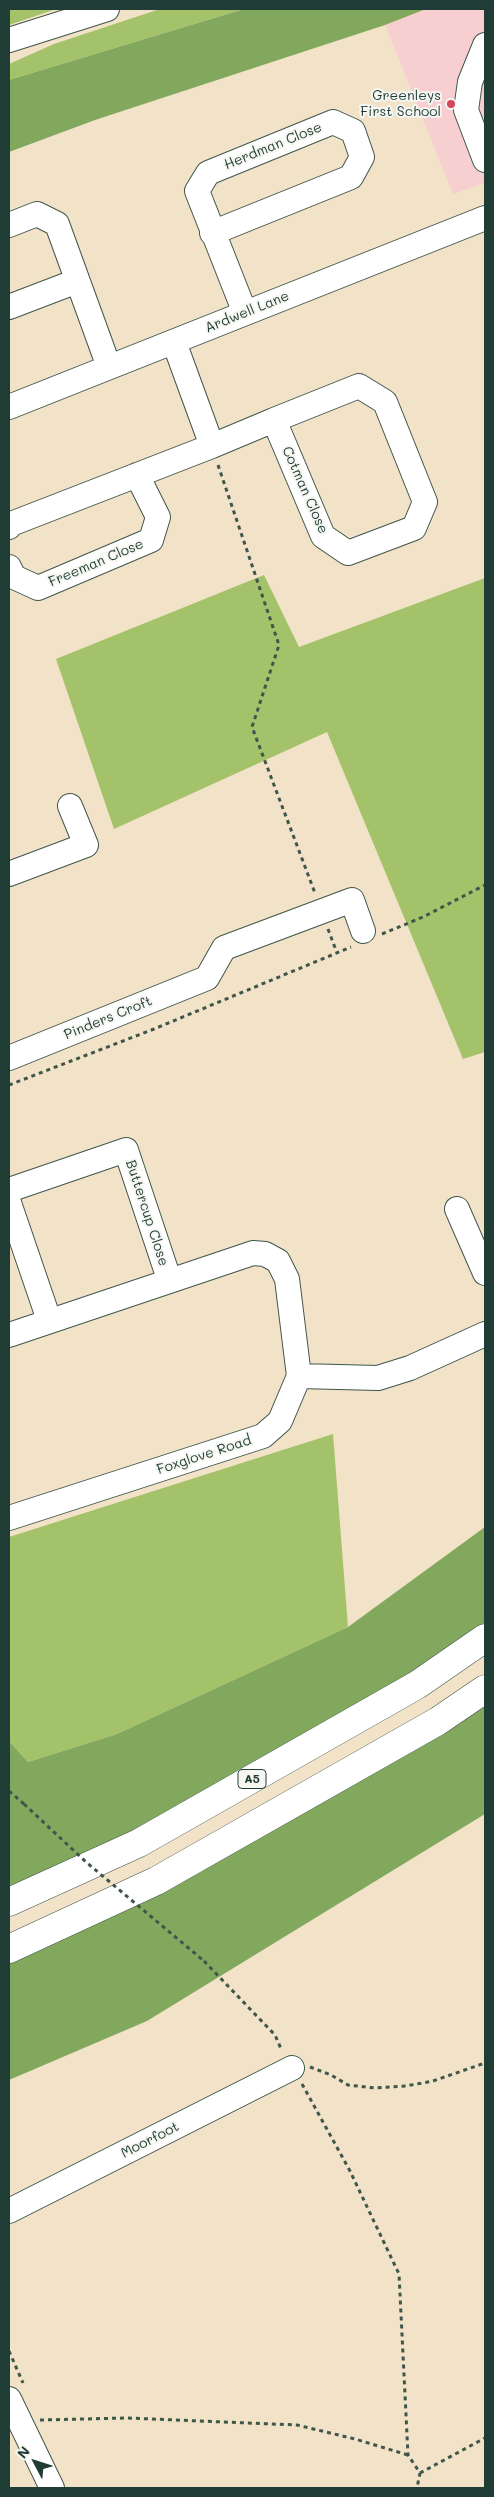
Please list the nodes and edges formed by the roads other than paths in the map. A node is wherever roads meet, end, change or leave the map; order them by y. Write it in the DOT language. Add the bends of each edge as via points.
graph roads {
  1 [pos="107,9"];
  2 [pos="9,40"];
  3 [pos="485,46"];
  4 [pos="485,160"];
  5 [pos="485,218"];
  6 [pos="9,225"];
  7 [pos="212,233"];
  8 [pos="77,281"];
  9 [pos="9,307"];
  10 [pos="245,313"];
  11 [pos="174,342"];
  12 [pos="109,367"];
  13 [pos="9,407"];
  14 [pos="274,420"];
  15 [pos="212,446"];
  16 [pos="137,475"];
  17 [pos="9,527"];
  18 [pos="9,567"];
  19 [pos="70,806"];
  20 [pos="9,874"];
  21 [pos="366,938"];
  22 [pos="9,1058"];
  23 [pos="9,1190"];
  24 [pos="9,1203"];
  25 [pos="457,1209"];
  26 [pos="485,1273"];
  27 [pos="169,1279"];
  28 [pos="49,1320"];
  29 [pos="485,1334"];
  30 [pos="9,1335"];
  31 [pos="299,1376"];
  32 [pos="9,1518"];
  33 [pos="485,1638"];
  34 [pos="485,1689"];
  35 [pos="9,1902"];
  36 [pos="9,1949"];
  37 [pos="288,2062"];
  38 [pos="9,2211"];
  39 [pos="9,2399"];
  40 [pos="52,2488"];
  1 -- 2 [label="street"];
  3 -- 4 [label="street" via="470,82 466,110"];
  5 -- 10 [label="street, Ardwell Lane"];
  6 -- 8 [label="street" via="37,214 57,224"];
  7 -- 7 [label="street, Herdman Close" via="197,191 208,173 334,122 353,130 362,156 351,177"];
  7 -- 10 [label="street, Herdman Close"];
  8 -- 9 [label="street"];
  8 -- 12 [label="street"];
  10 -- 11 [label="street, Ardwell Lane"];
  11 -- 12 [label="street, Ardwell Lane"];
  11 -- 15 [label="street"];
  12 -- 13 [label="street, Ardwell Lane"];
  14 -- 14 [label="street, Cotman Close" via="359,386 385,402 425,502 414,528 348,553 323,536"];
  14 -- 15 [label="street, Cotman Close"];
  15 -- 16 [label="street"];
  16 -- 17 [label="street"];
  16 -- 18 [label="street, Freeman Close" via="158,518 151,540 38,588 14,577"];
  19 -- 20 [label="street" via="86,845"];
  21 -- 22 [label="street, Pinders Croft" via="352,900 224,948 207,978"];
  23 -- 27 [label="street, Buttercup Close" via="126,1150"];
  24 -- 28 [label="street"];
  25 -- 26 [label="street"];
  27 -- 28 [label="street, Foxglove Road"];
  27 -- 31 [label="street, Foxglove Road" via="253,1253 265,1254 278,1262 287,1279"];
  28 -- 30 [label="street, Foxglove Road"];
  29 -- 31 [label="street" via="410,1368 378,1378"];
  31 -- 32 [label="street, Foxglove Road" via="280,1421 263,1436"];
  33 -- 35 [label="highway, A5" via="416,1685 139,1843"];
  34 -- 36 [label="highway" via="438,1722 156,1881"];
  37 -- 38 [label="street, Moorfoot"];
  39 -- 40 [label="street"];
}
